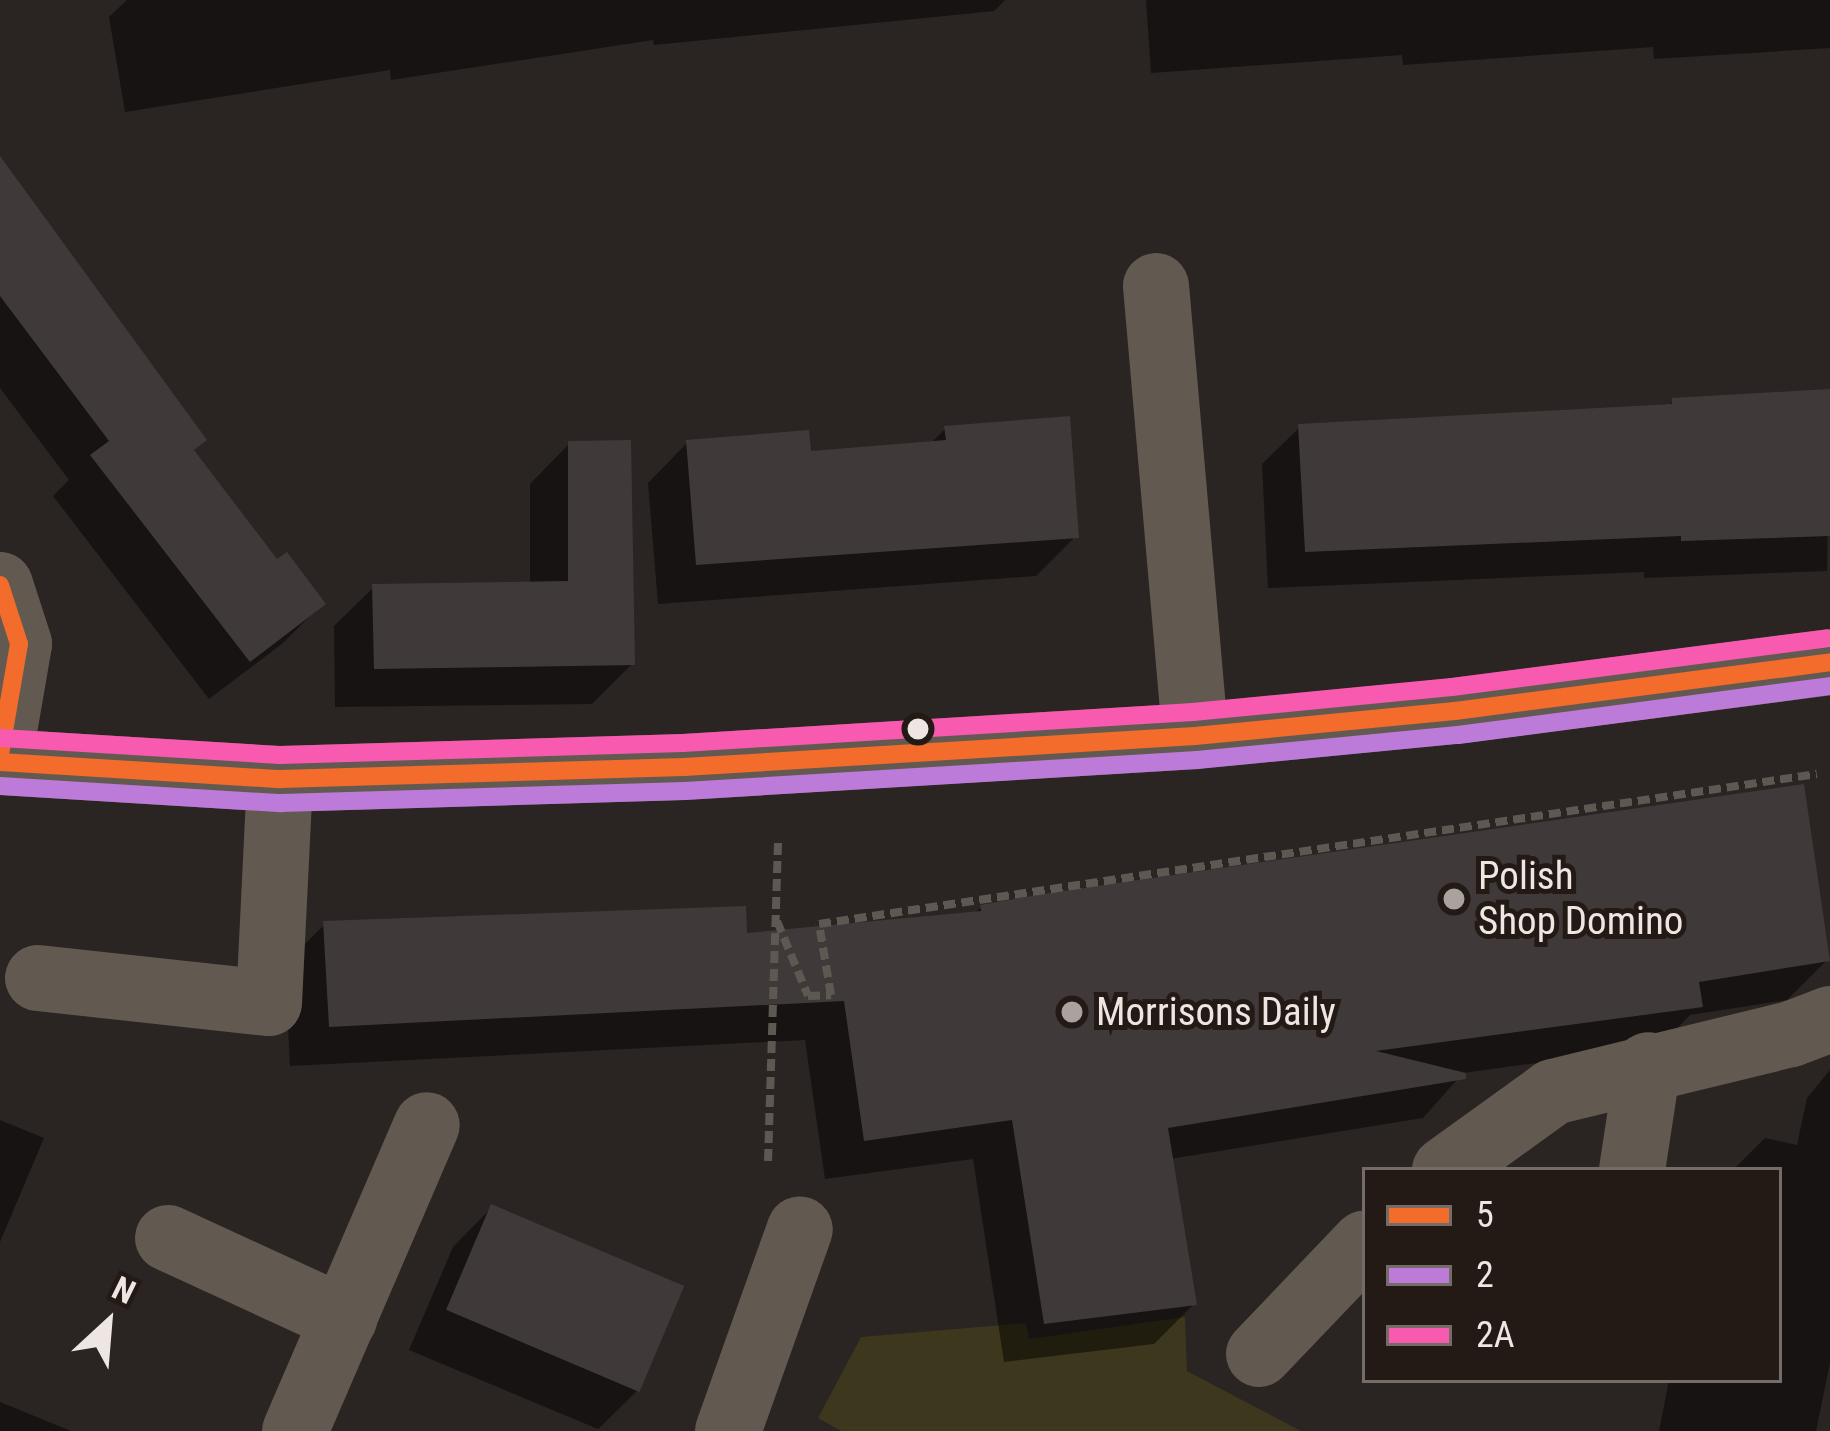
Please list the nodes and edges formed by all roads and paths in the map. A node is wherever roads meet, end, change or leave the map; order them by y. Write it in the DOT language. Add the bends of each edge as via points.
graph roads {
  1 [pos="1156,286"];
  2 [pos="0,585"];
  3 [pos="1830,662"];
  4 [pos="1196,736"];
  5 [pos="0,758"];
  6 [pos="777,760"];
  7 [pos="1816,774"];
  8 [pos="280,779"];
  9 [pos="777,921"];
  10 [pos="38,978"];
  11 [pos="1830,1019"];
  12 [pos="1648,1065"];
  13 [pos="427,1125"];
  14 [pos="1449,1167"];
  15 [pos="1632,1167"];
  16 [pos="780,1205"];
  17 [pos="168,1238"];
  18 [pos="1362,1246"];
  19 [pos="344,1319"];
  20 [pos="1259,1354"];
  21 [pos="295,1431"];
  22 [pos="728,1431"];
  1 -- 4 [label="street"];
  2 -- 5 [label="street" via="19,644"];
  3 -- 4 [label="street"];
  4 -- 6 [label="street"];
  5 -- 8 [label="street"];
  6 -- 8 [label="street"];
  6 -- 9 [label="path"];
  7 -- 9 [label="path" via="819,924 831,994 808,997"];
  8 -- 10 [label="street" via="269,1003"];
  9 -- 16 [label="path" via="768,1159"];
  11 -- 12 [label="street"];
  12 -- 14 [label="street" via="1553,1092"];
  12 -- 15 [label="street"];
  13 -- 19 [label="street"];
  16 -- 22 [label="street"];
  17 -- 19 [label="street"];
  18 -- 20 [label="street"];
  19 -- 21 [label="street"];
}
